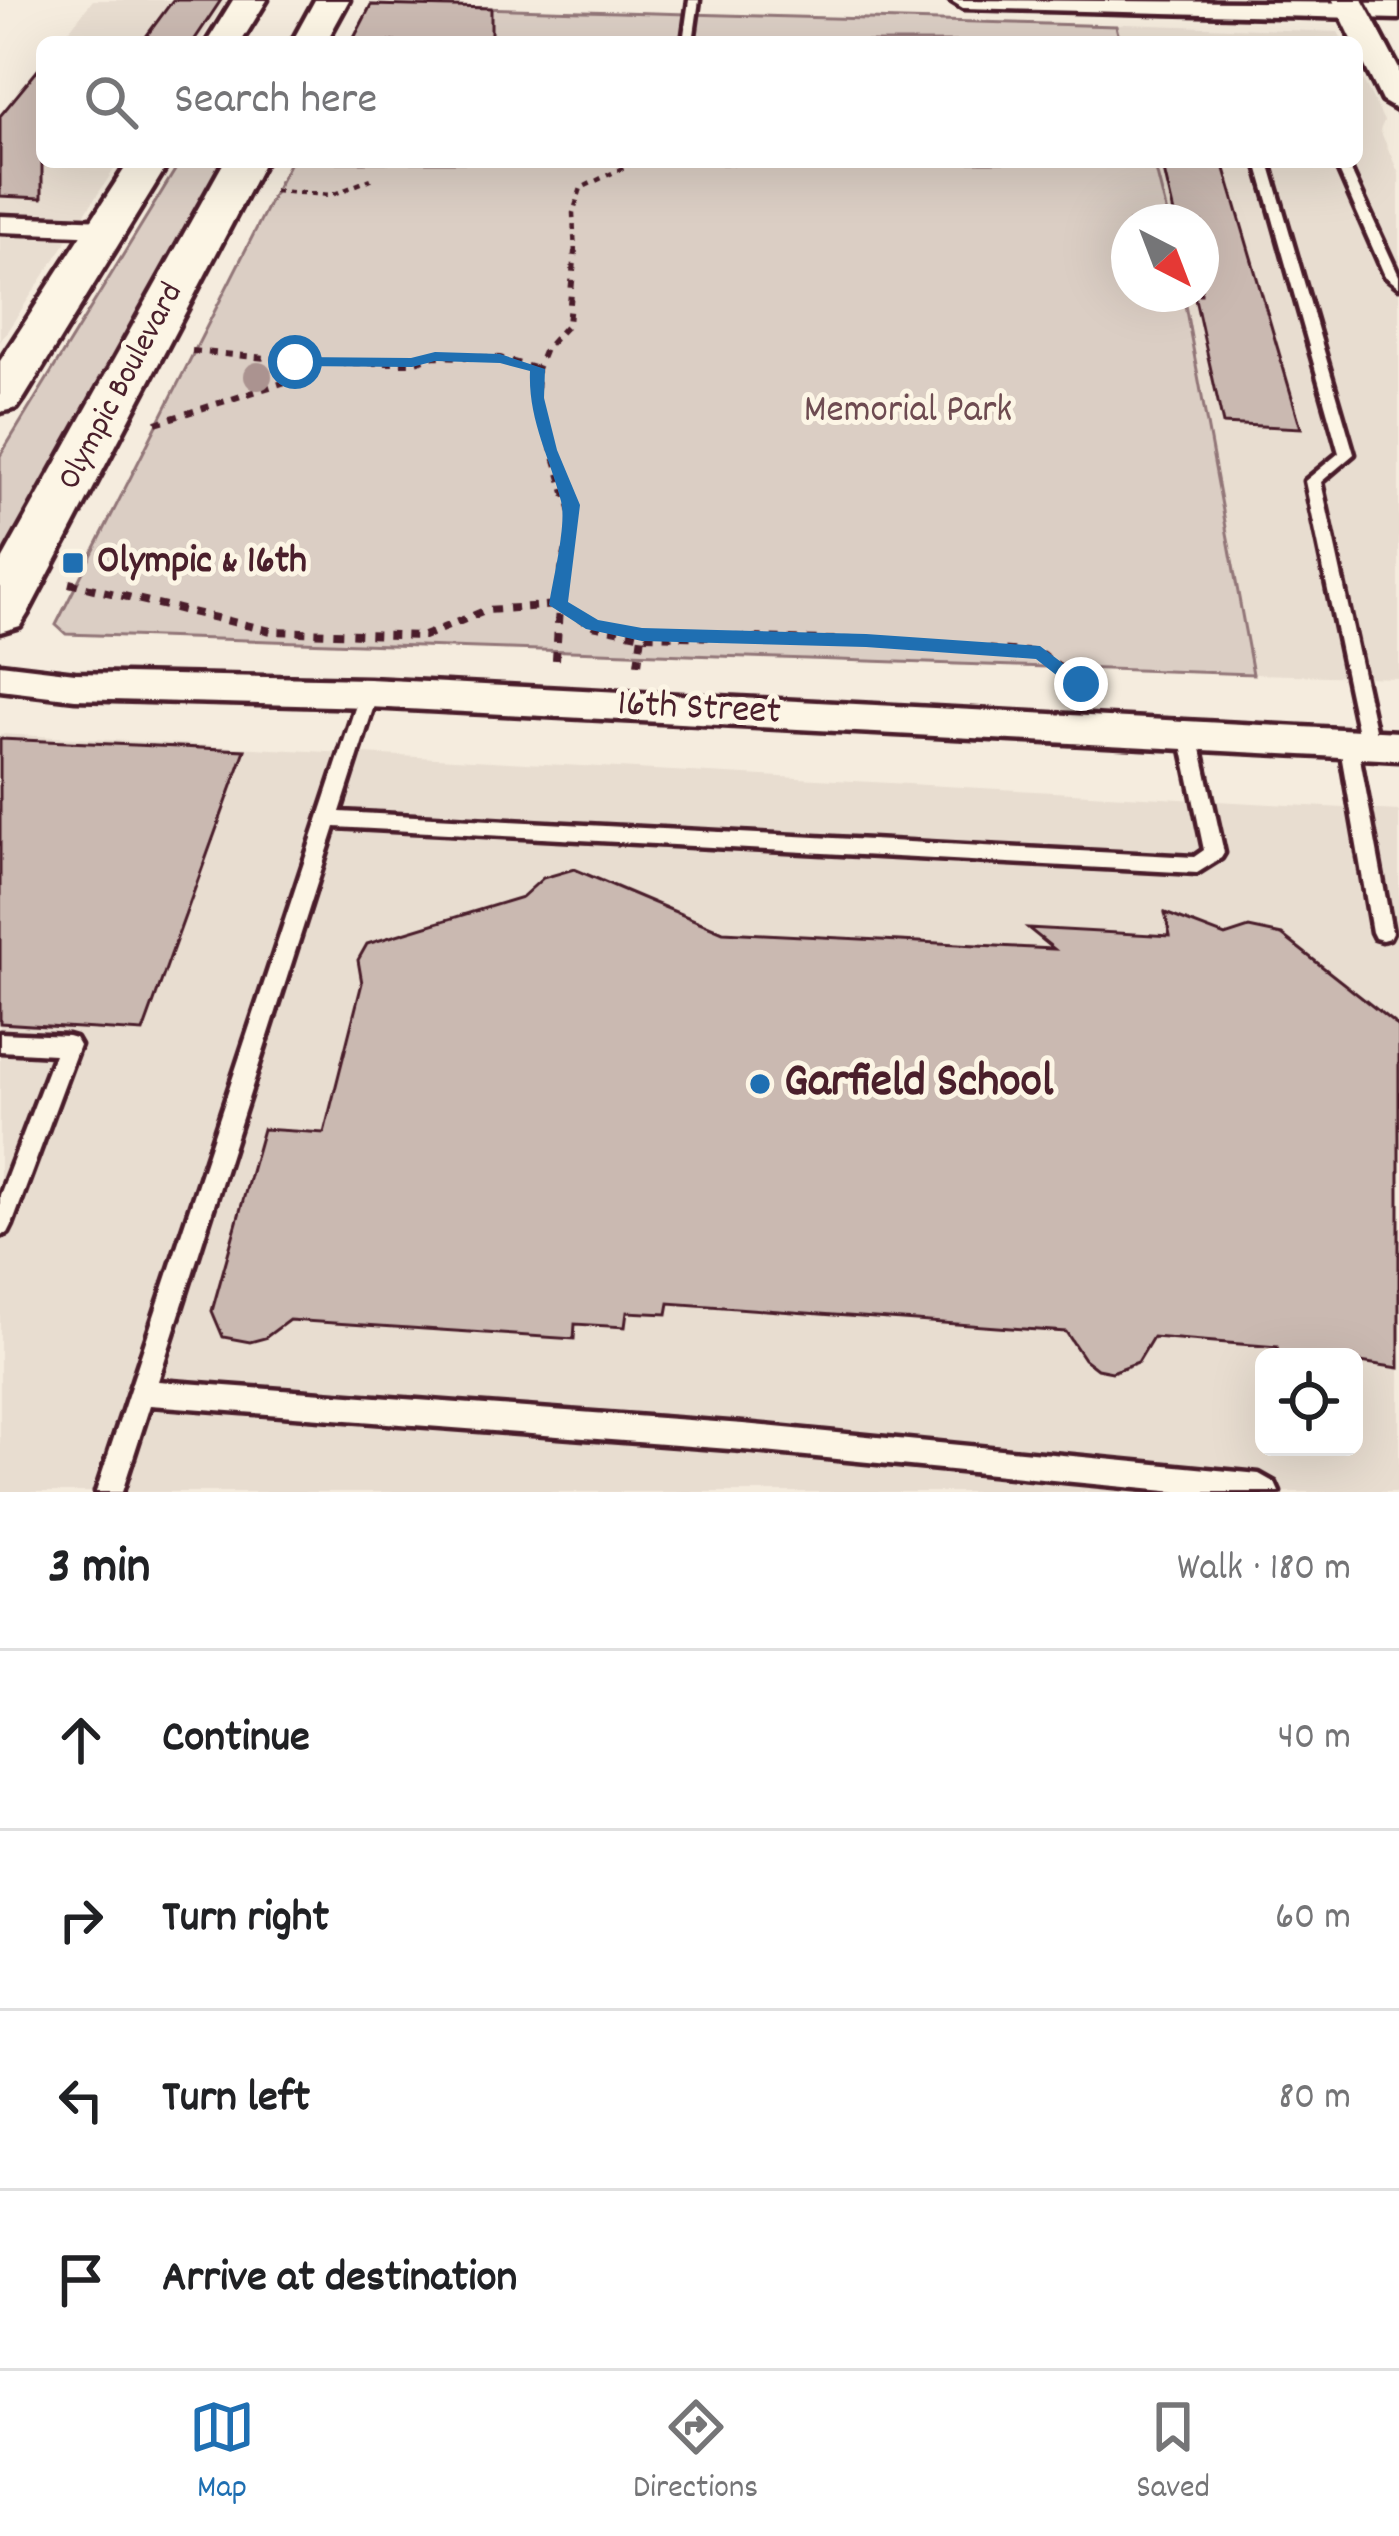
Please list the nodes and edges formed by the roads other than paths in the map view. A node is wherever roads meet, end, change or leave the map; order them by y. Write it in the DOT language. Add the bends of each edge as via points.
graph roads {
  1 [pos="250,0"];
  2 [pos="332,0"];
  3 [pos="694,0"];
  4 [pos="963,0"];
  5 [pos="1083,2"];
  6 [pos="1148,2"];
  7 [pos="1351,5"];
  8 [pos="1399,11"];
  9 [pos="228,36"];
  10 [pos="312,36"];
  11 [pos="689,36"];
  12 [pos="1399,100"];
  13 [pos="144,168"];
  14 [pos="1265,168"];
  15 [pos="1344,168"];
  16 [pos="256,176"];
  17 [pos="2,228"];
  18 [pos="107,228"];
  19 [pos="1399,283"];
  20 [pos="0,398"];
  21 [pos="0,613"];
  22 [pos="0,677"];
  23 [pos="369,693"];
  24 [pos="1189,735"];
  25 [pos="1372,744"];
  26 [pos="328,819"];
  27 [pos="1382,932"];
  28 [pos="0,1042"];
  29 [pos="0,1225"];
  30 [pos="141,1392"];
  31 [pos="109,1492"];
  32 [pos="1266,1492"];
  1 -- 9 [label="main road"];
  2 -- 10 [label="main road"];
  3 -- 11 [label="lane"];
  4 -- 5 [label="street"];
  5 -- 6 [label="street"];
  6 -- 7 [label="street"];
  7 -- 8 [label="street"];
  7 -- 12 [label="main road"];
  13 -- 18 [label="main road"];
  14 -- 25 [label="lane" via="1347,454 1313,481"];
  15 -- 19 [label="lane"];
  16 -- 21 [label="main road, Olympic Boulevard"];
  17 -- 18 [label="street"];
  18 -- 20 [label="main road"];
  22 -- 23 [label="street, 16th Street"];
  23 -- 24 [label="street, 16th Street"];
  23 -- 26 [label="lane"];
  24 -- 25 [label="street, 16th Street"];
  24 -- 26 [label="lane" via="1214,853 1197,865"];
  25 -- 27 [label="lane"];
  26 -- 30 [label="lane"];
  28 -- 29 [label="lane" via="68,1045"];
  30 -- 31 [label="lane"];
  30 -- 32 [label="lane" via="743,1436"];
}
